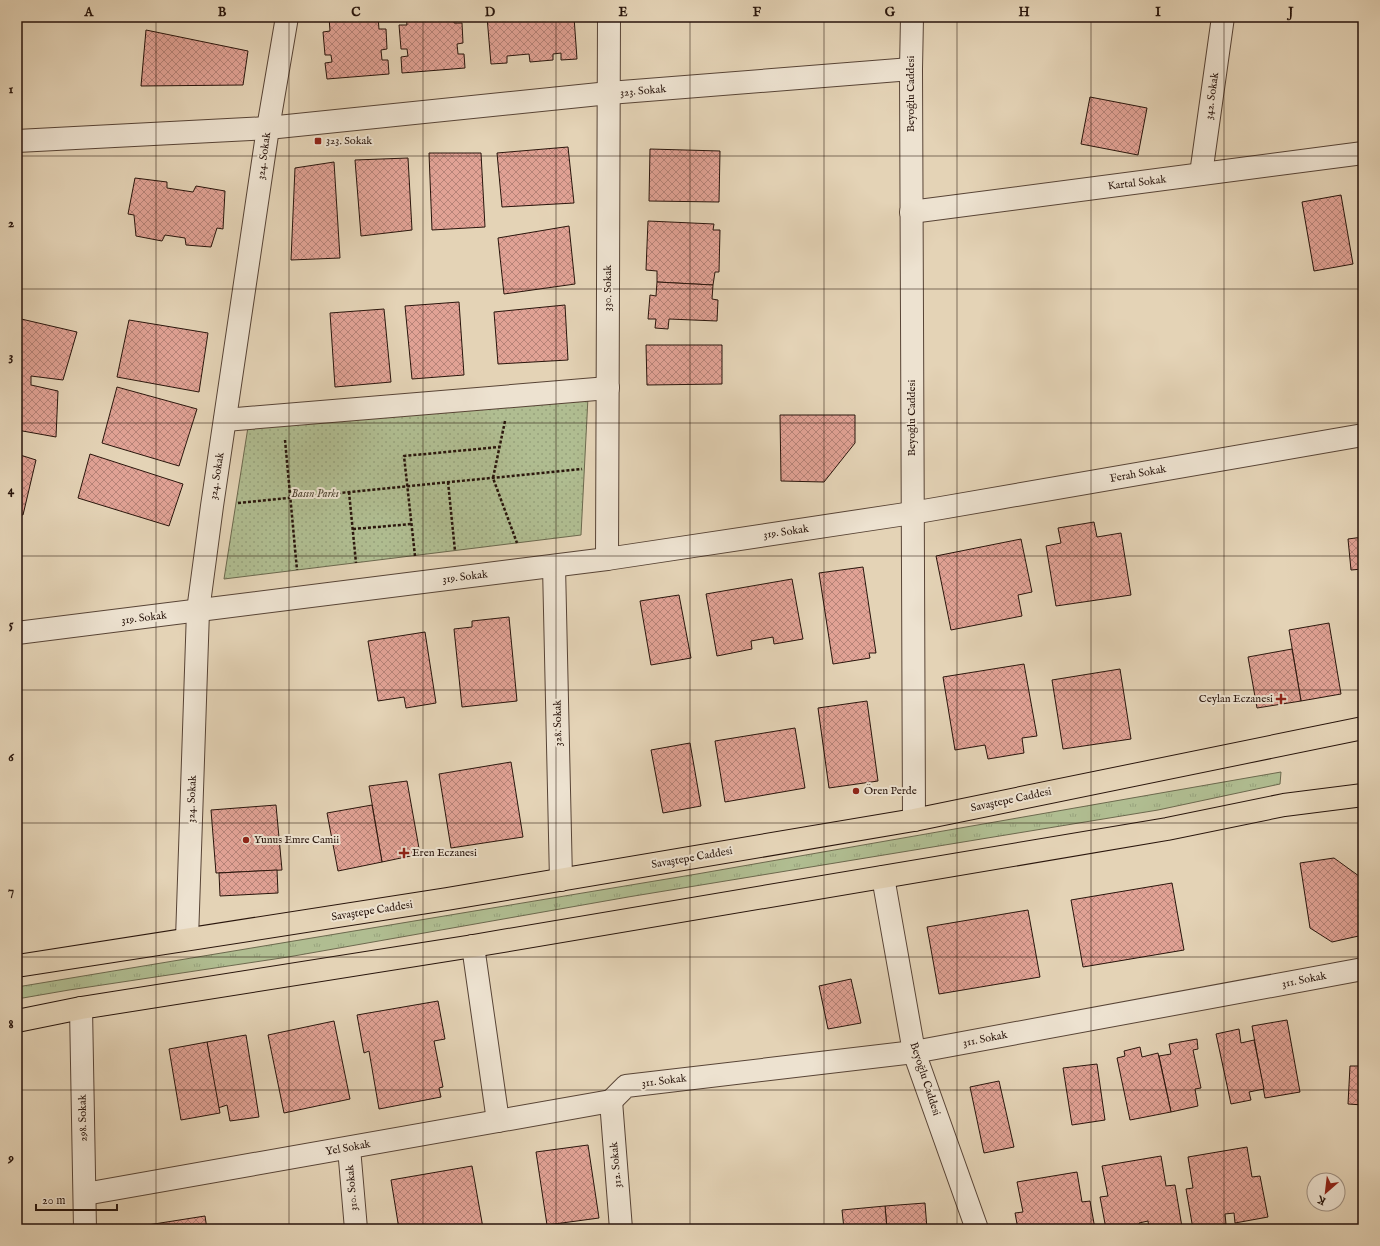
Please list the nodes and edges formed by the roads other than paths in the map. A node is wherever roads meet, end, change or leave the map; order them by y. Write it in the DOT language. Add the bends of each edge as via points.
graph roads {
  1 [pos="287,17"];
  2 [pos="609,17"];
  3 [pos="912,17"];
  4 [pos="1223,17"];
  5 [pos="911,69"];
  6 [pos="608,93"];
  7 [pos="268,128"];
  8 [pos="17,141"];
  9 [pos="1363,153"];
  10 [pos="1201,174"];
  11 [pos="911,212"];
  12 [pos="608,388"];
  13 [pos="225,420"];
  14 [pos="1363,435"];
  15 [pos="912,513"];
  16 [pos="607,559"];
  17 [pos="554,566"];
  18 [pos="198,611"];
  19 [pos="17,633"];
  20 [pos="1363,728"];
  21 [pos="1363,795"];
  22 [pos="914,820"];
  23 [pos="883,877"];
  24 [pos="561,880"];
  25 [pos="187,939"];
  26 [pos="473,946"];
  27 [pos="17,966"];
  28 [pos="1363,969"];
  29 [pos="81,1008"];
  30 [pos="17,1021"];
  31 [pos="914,1052"];
  32 [pos="611,1101"];
  33 [pos="498,1122"];
  34 [pos="349,1148"];
  35 [pos="85,1194"];
  36 [pos="85,1229"];
  37 [pos="356,1229"];
  38 [pos="621,1229"];
  39 [pos="977,1229"];
  1 -- 7 [label="street, 324. Sokak"];
  2 -- 6 [label="street, 330. Sokak"];
  3 -- 5 [label="street, Beyoğlu Caddesi"];
  4 -- 10 [label="street, 342. Sokak"];
  5 -- 6 [label="street, 323. Sokak"];
  5 -- 11 [label="street, Beyoğlu Caddesi"];
  6 -- 7 [label="street, 323. Sokak"];
  6 -- 12 [label="street, 330. Sokak"];
  7 -- 8 [label="street, 323. Sokak"];
  7 -- 13 [label="street, 324. Sokak"];
  9 -- 10 [label="street, Kartal Sokak"];
  10 -- 11 [label="street, Kartal Sokak"];
  11 -- 15 [label="street, Beyoğlu Caddesi"];
  12 -- 13 [label="street"];
  12 -- 16 [label="street, 330. Sokak"];
  13 -- 18 [label="street, 324. Sokak"];
  14 -- 15 [label="street, Ferah Sokak"];
  15 -- 16 [label="street, 319. Sokak"];
  15 -- 22 [label="street, Beyoğlu Caddesi"];
  16 -- 17 [label="street, 319. Sokak"];
  17 -- 18 [label="street, 319. Sokak"];
  17 -- 24 [label="street, 328. Sokak"];
  18 -- 19 [label="street, 319. Sokak"];
  18 -- 25 [label="street, 324. Sokak"];
  20 -- 22 [label="main road, Savaştepe Caddesi"];
  21 -- 23 [label="main road" via="1284,805 1167,829"];
  22 -- 24 [label="main road, Savaştepe Caddesi"];
  23 -- 26 [label="main road"];
  23 -- 31 [label="street, Beyoğlu Caddesi"];
  24 -- 25 [label="main road, Savaştepe Caddesi"];
  25 -- 27 [label="main road, Savaştepe Caddesi"];
  26 -- 29 [label="main road"];
  26 -- 33 [label="street"];
  28 -- 31 [label="street, 311. Sokak"];
  29 -- 30 [label="main road"];
  29 -- 35 [label="street, 298. Sokak"];
  31 -- 32 [label="street, 311. Sokak" via="626,1086"];
  31 -- 39 [label="street, Beyoğlu Caddesi"];
  32 -- 33 [label="street, Yel Sokak"];
  32 -- 38 [label="street, 312. Sokak"];
  33 -- 34 [label="street, Yel Sokak"];
  34 -- 35 [label="street, Yel Sokak"];
  34 -- 37 [label="street, 310. Sokak"];
  35 -- 36 [label="street, 298. Sokak"];
}
